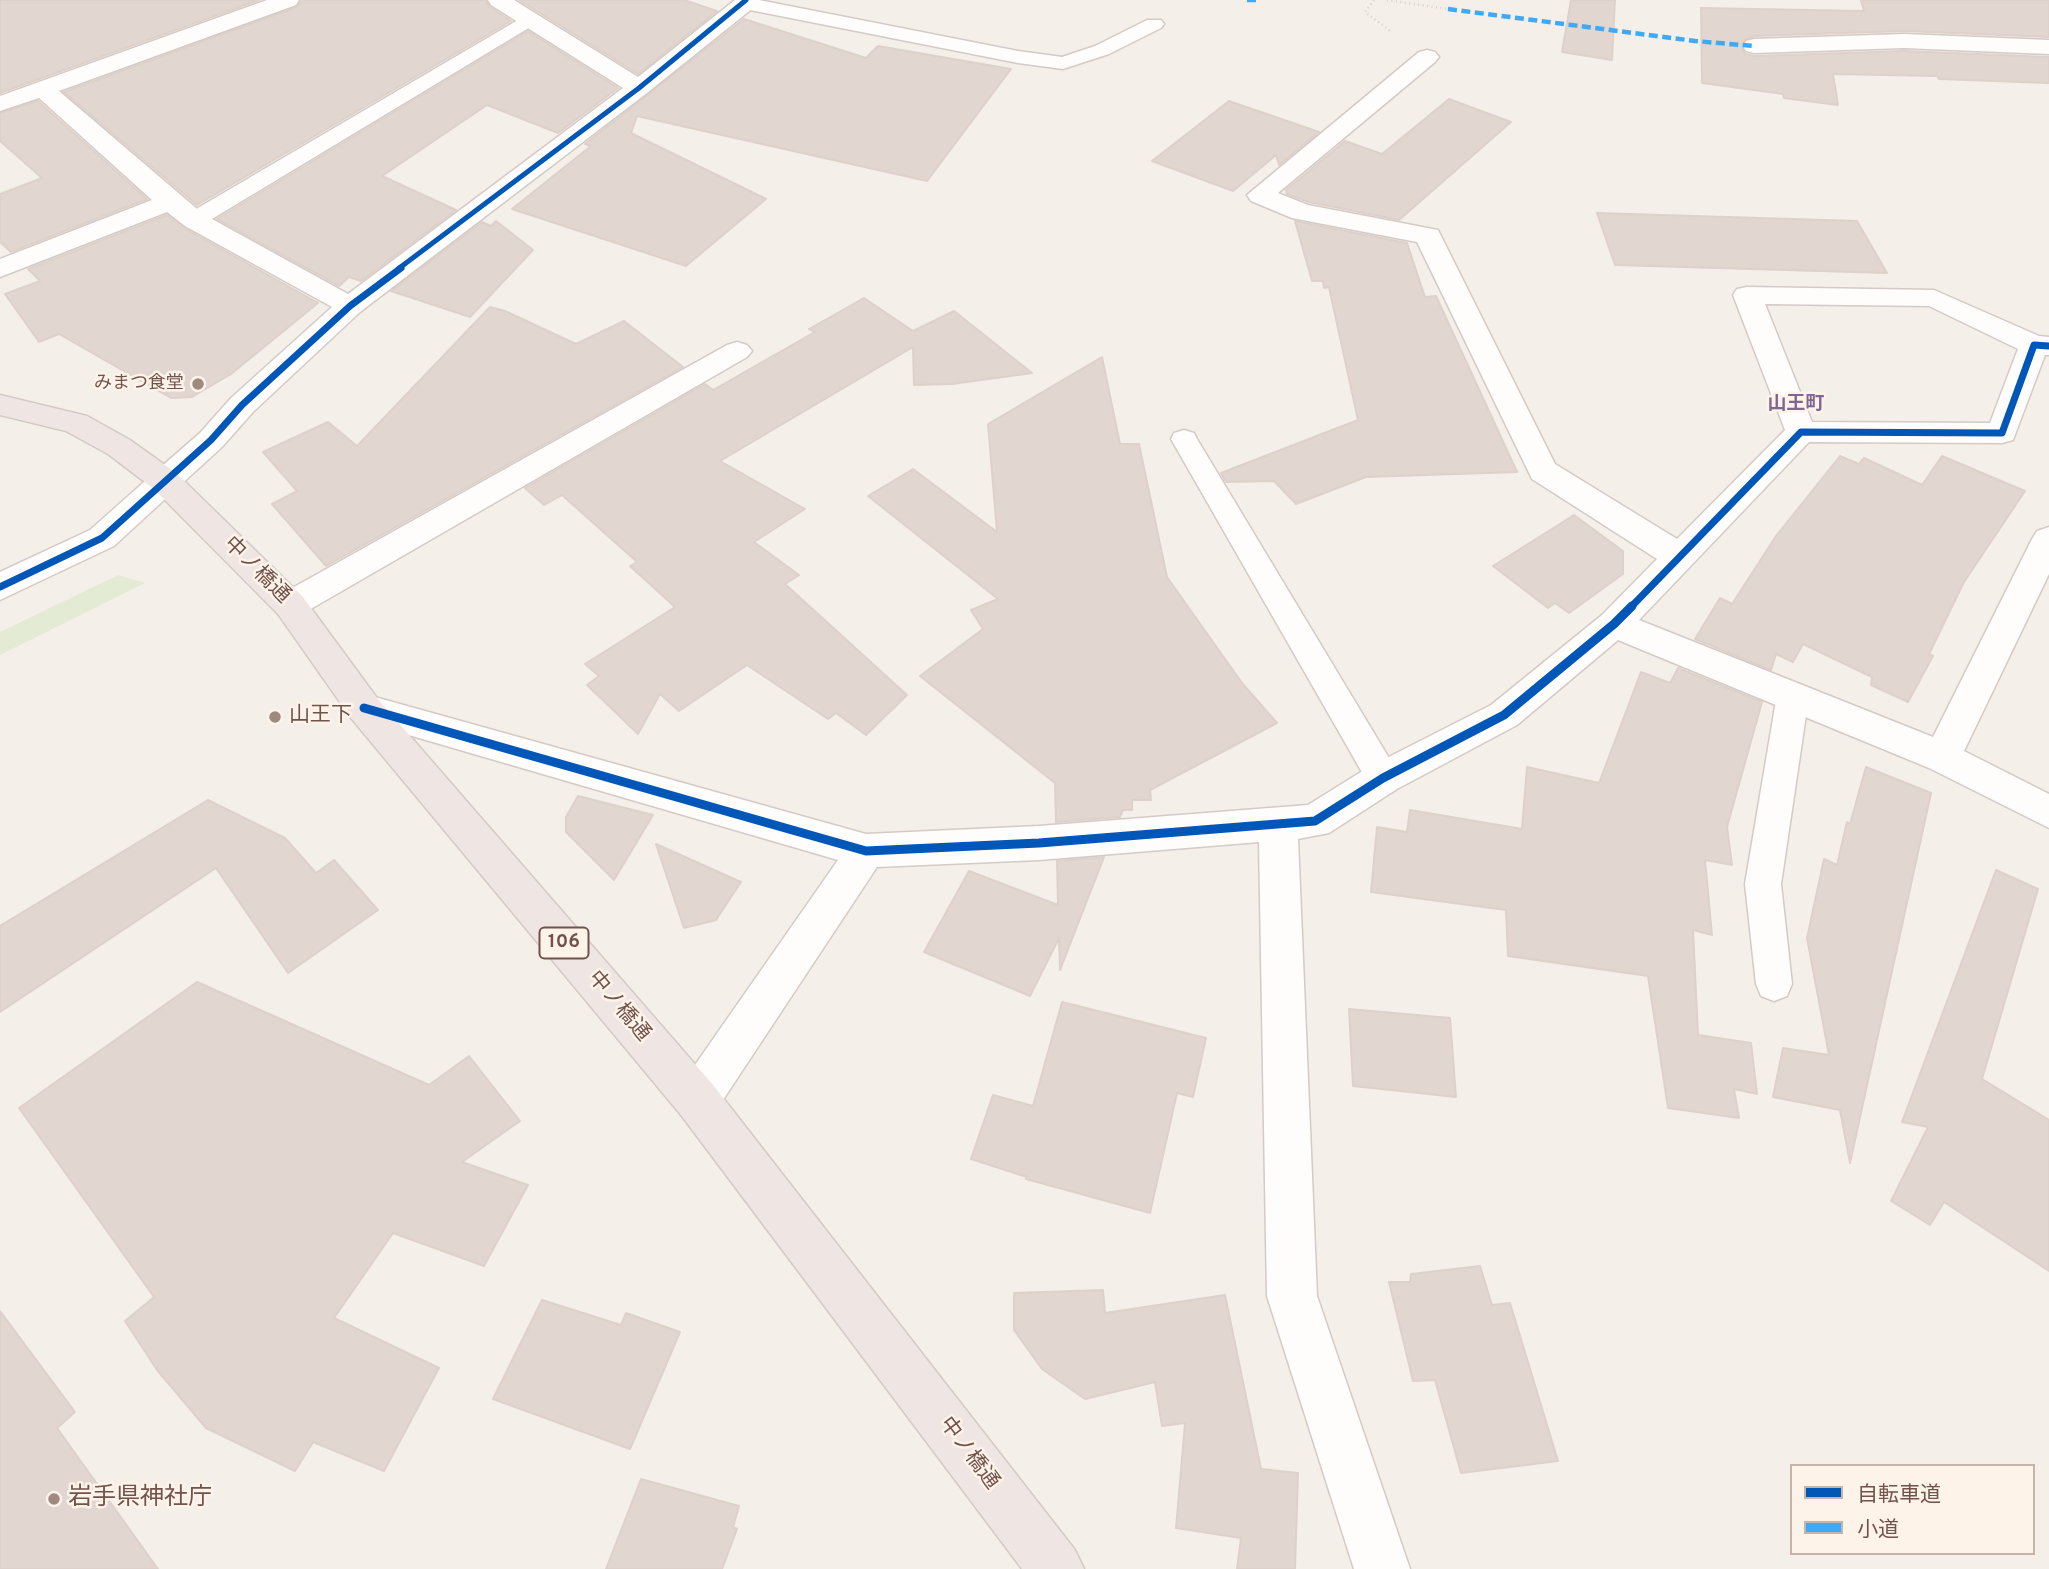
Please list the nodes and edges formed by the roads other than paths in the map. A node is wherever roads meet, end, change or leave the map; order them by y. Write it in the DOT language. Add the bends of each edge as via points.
graph roads {
  1 [pos="288,0"];
  2 [pos="499,0"];
  3 [pos="745,2"];
  4 [pos="530,19"];
  5 [pos="1154,24"];
  6 [pos="1754,46"];
  7 [pos="2049,47"];
  8 [pos="1427,57"];
  9 [pos="639,88"];
  10 [pos="43,89"];
  11 [pos="0,104"];
  12 [pos="170,202"];
  13 [pos="194,220"];
  14 [pos="0,269"];
  15 [pos="350,306"];
  16 [pos="2042,346"];
  17 [pos="737,351"];
  18 [pos="0,405"];
  19 [pos="1801,432"];
  20 [pos="1184,439"];
  21 [pos="165,481"];
  22 [pos="2049,539"];
  23 [pos="1680,557"];
  24 [pos="0,587"];
  25 [pos="290,605"];
  26 [pos="1614,624"];
  27 [pos="1794,695"];
  28 [pos="364,708"];
  29 [pos="1942,757"];
  30 [pos="1383,778"];
  31 [pos="2049,812"];
  32 [pos="1278,823"];
  33 [pos="866,851"];
  34 [pos="1774,984"];
  35 [pos="698,1100"];
  36 [pos="1056,1569"];
  37 [pos="1382,1569"];
  1 -- 10 [label="street"];
  2 -- 4 [label="street"];
  3 -- 5 [label="lane" via="1063,63"];
  3 -- 9 [label="street"];
  4 -- 9 [label="street"];
  4 -- 13 [label="lane"];
  6 -- 7 [label="street" via="1904,41"];
  8 -- 23 [label="street" via="1261,195 1301,212 1428,236 1543,471"];
  9 -- 15 [label="street"];
  10 -- 11 [label="street"];
  10 -- 12 [label="street"];
  12 -- 13 [label="street"];
  12 -- 14 [label="street"];
  13 -- 15 [label="street"];
  15 -- 21 [label="street"];
  16 -- 19 [label="street" via="2002,433"];
  16 -- 19 [label="street" via="1934,298 1746,295"];
  17 -- 25 [label="street"];
  18 -- 21 [label="highway, 中ノ橋通 / 106" via="76,423"];
  19 -- 23 [label="street"];
  20 -- 30 [label="lane"];
  21 -- 24 [label="street" via="102,538"];
  21 -- 25 [label="highway, 中ノ橋通 / 106"];
  22 -- 29 [label="street"];
  23 -- 26 [label="street"];
  25 -- 28 [label="highway, 中ノ橋通 / 106"];
  26 -- 27 [label="street"];
  26 -- 30 [label="street" via="1504,715"];
  27 -- 29 [label="street"];
  27 -- 34 [label="lane" via="1763,884"];
  28 -- 33 [label="street"];
  28 -- 35 [label="highway, 中ノ橋通 / 106"];
  29 -- 31 [label="street"];
  30 -- 32 [label="street" via="1315,821"];
  32 -- 33 [label="street" via="1040,843"];
  32 -- 37 [label="street" via="1292,1296"];
  33 -- 35 [label="street"];
  35 -- 36 [label="highway, 中ノ橋通 / 106"];
}
